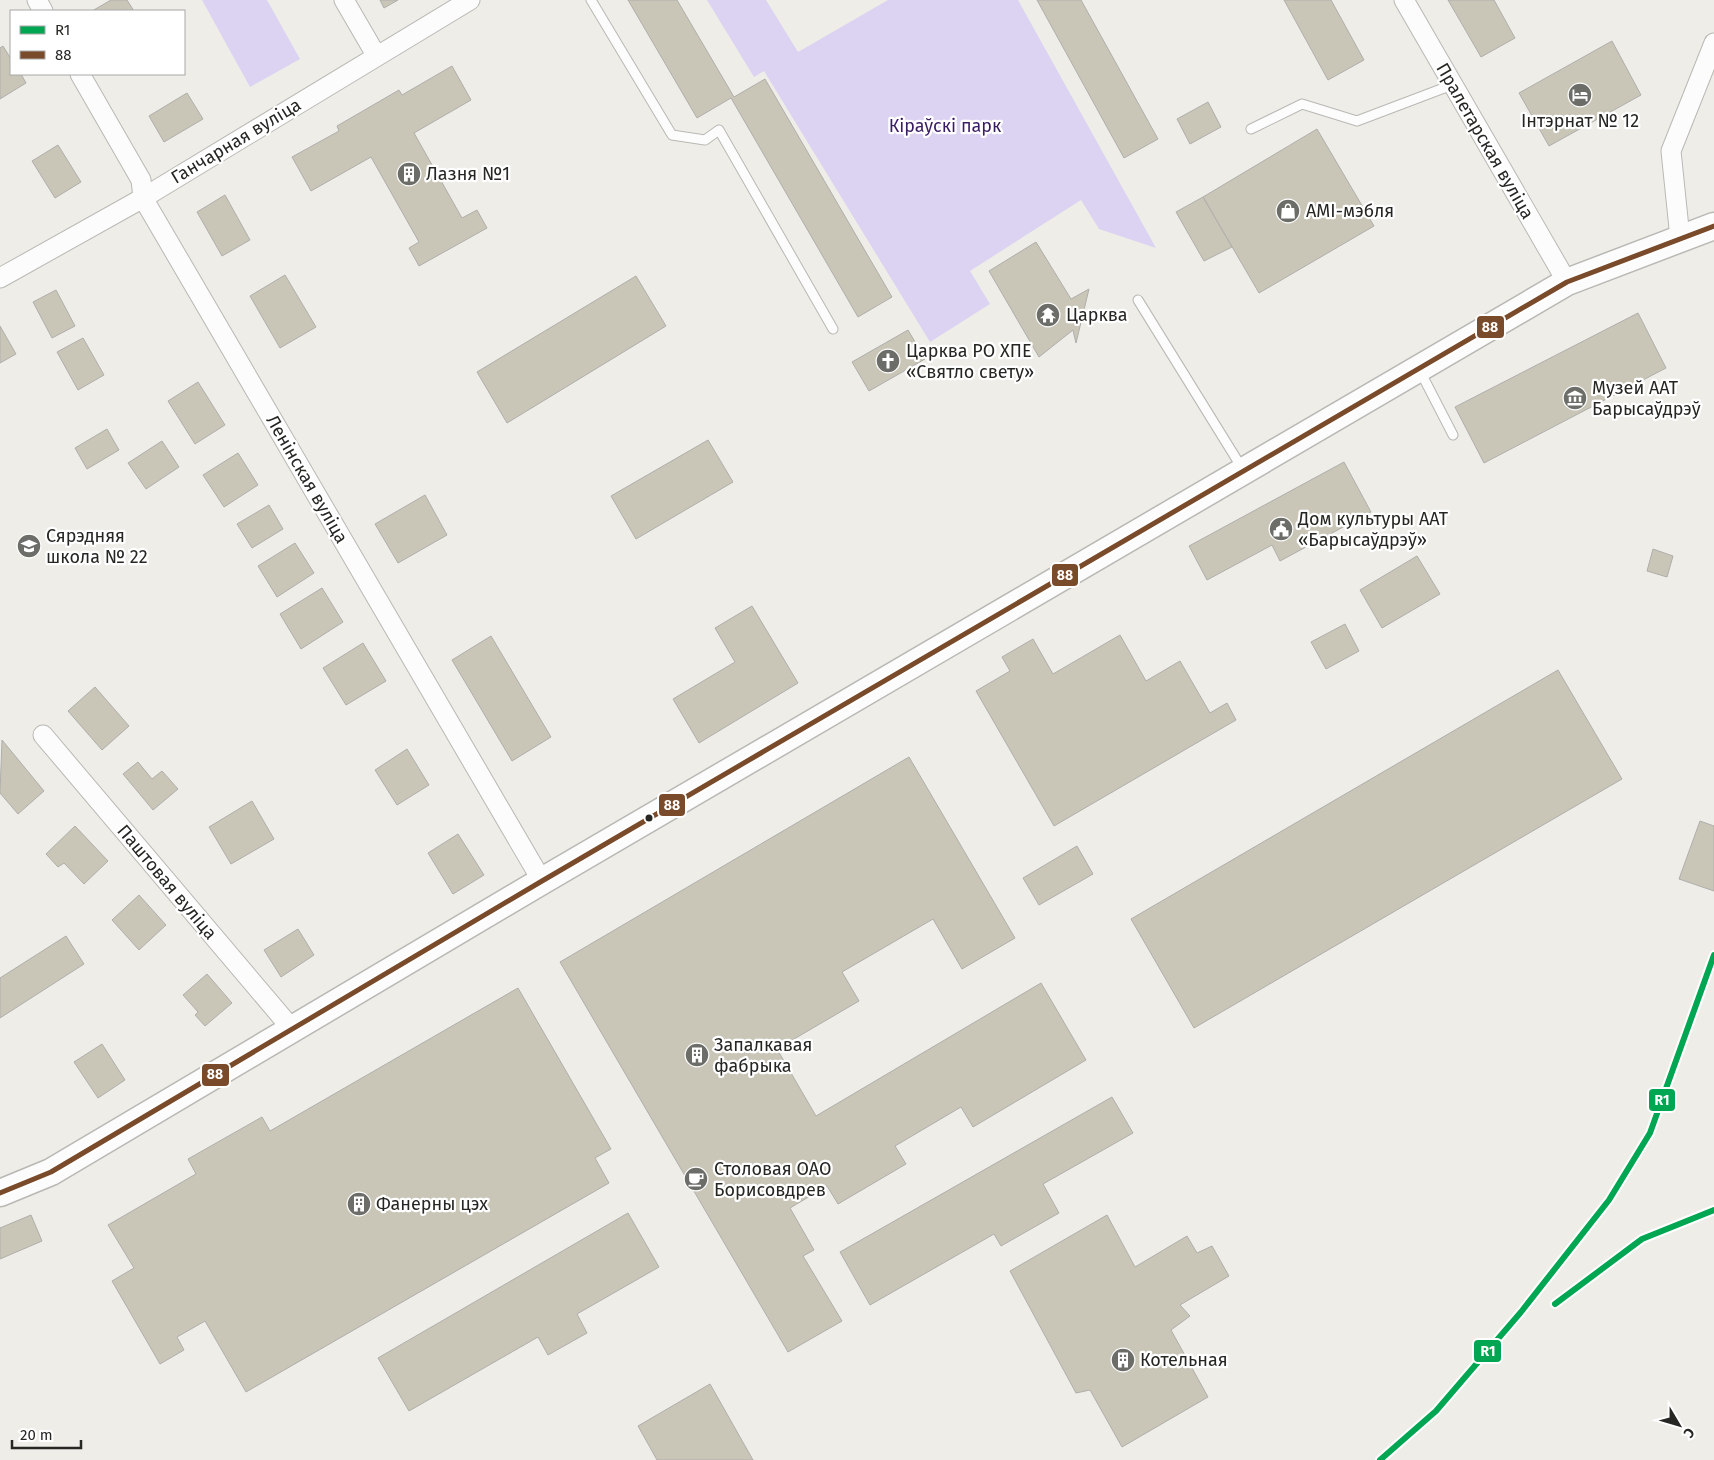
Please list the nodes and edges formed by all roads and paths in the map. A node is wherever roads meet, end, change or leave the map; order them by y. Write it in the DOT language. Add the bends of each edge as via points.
graph roads {
  1 [pos="344,0"];
  2 [pos="470,0"];
  3 [pos="591,0"];
  4 [pos="1404,0"];
  5 [pos="1712,54"];
  6 [pos="376,55"];
  7 [pos="81,75"];
  8 [pos="1452,84"];
  9 [pos="1251,129"];
  10 [pos="143,198"];
  11 [pos="1714,226"];
  12 [pos="1680,238"];
  13 [pos="0,278"];
  14 [pos="1567,282"];
  15 [pos="1138,300"];
  16 [pos="834,329"];
  17 [pos="1418,369"];
  18 [pos="1453,435"];
  19 [pos="1243,471"];
  20 [pos="43,735"];
  21 [pos="542,881"];
  22 [pos="292,1029"];
  23 [pos="0,1193"];
  1 -- 6 [label="street"];
  2 -- 6 [label="street, Ганчарная вуліца"];
  3 -- 16 [label="lane" via="672,136 705,140 719,130"];
  4 -- 8 [label="street, Пралетарская вуліца"];
  5 -- 12 [label="street" via="1671,151"];
  6 -- 10 [label="street, Ганчарная вуліца"];
  7 -- 10 [label="street, Ленінская вуліца" via="141,180"];
  8 -- 9 [label="lane" via="1357,121 1302,104"];
  8 -- 14 [label="street, Пралетарская вуліца"];
  10 -- 13 [label="street, Ганчарная вуліца"];
  10 -- 21 [label="street, Ленінская вуліца"];
  11 -- 12 [label="main road"];
  12 -- 14 [label="main road"];
  14 -- 17 [label="main road"];
  15 -- 19 [label="lane"];
  17 -- 18 [label="lane"];
  17 -- 19 [label="main road"];
  19 -- 21 [label="main road"];
  20 -- 22 [label="street, Паштовая вуліца"];
  21 -- 22 [label="main road"];
  22 -- 23 [label="main road" via="50,1172"];
}
